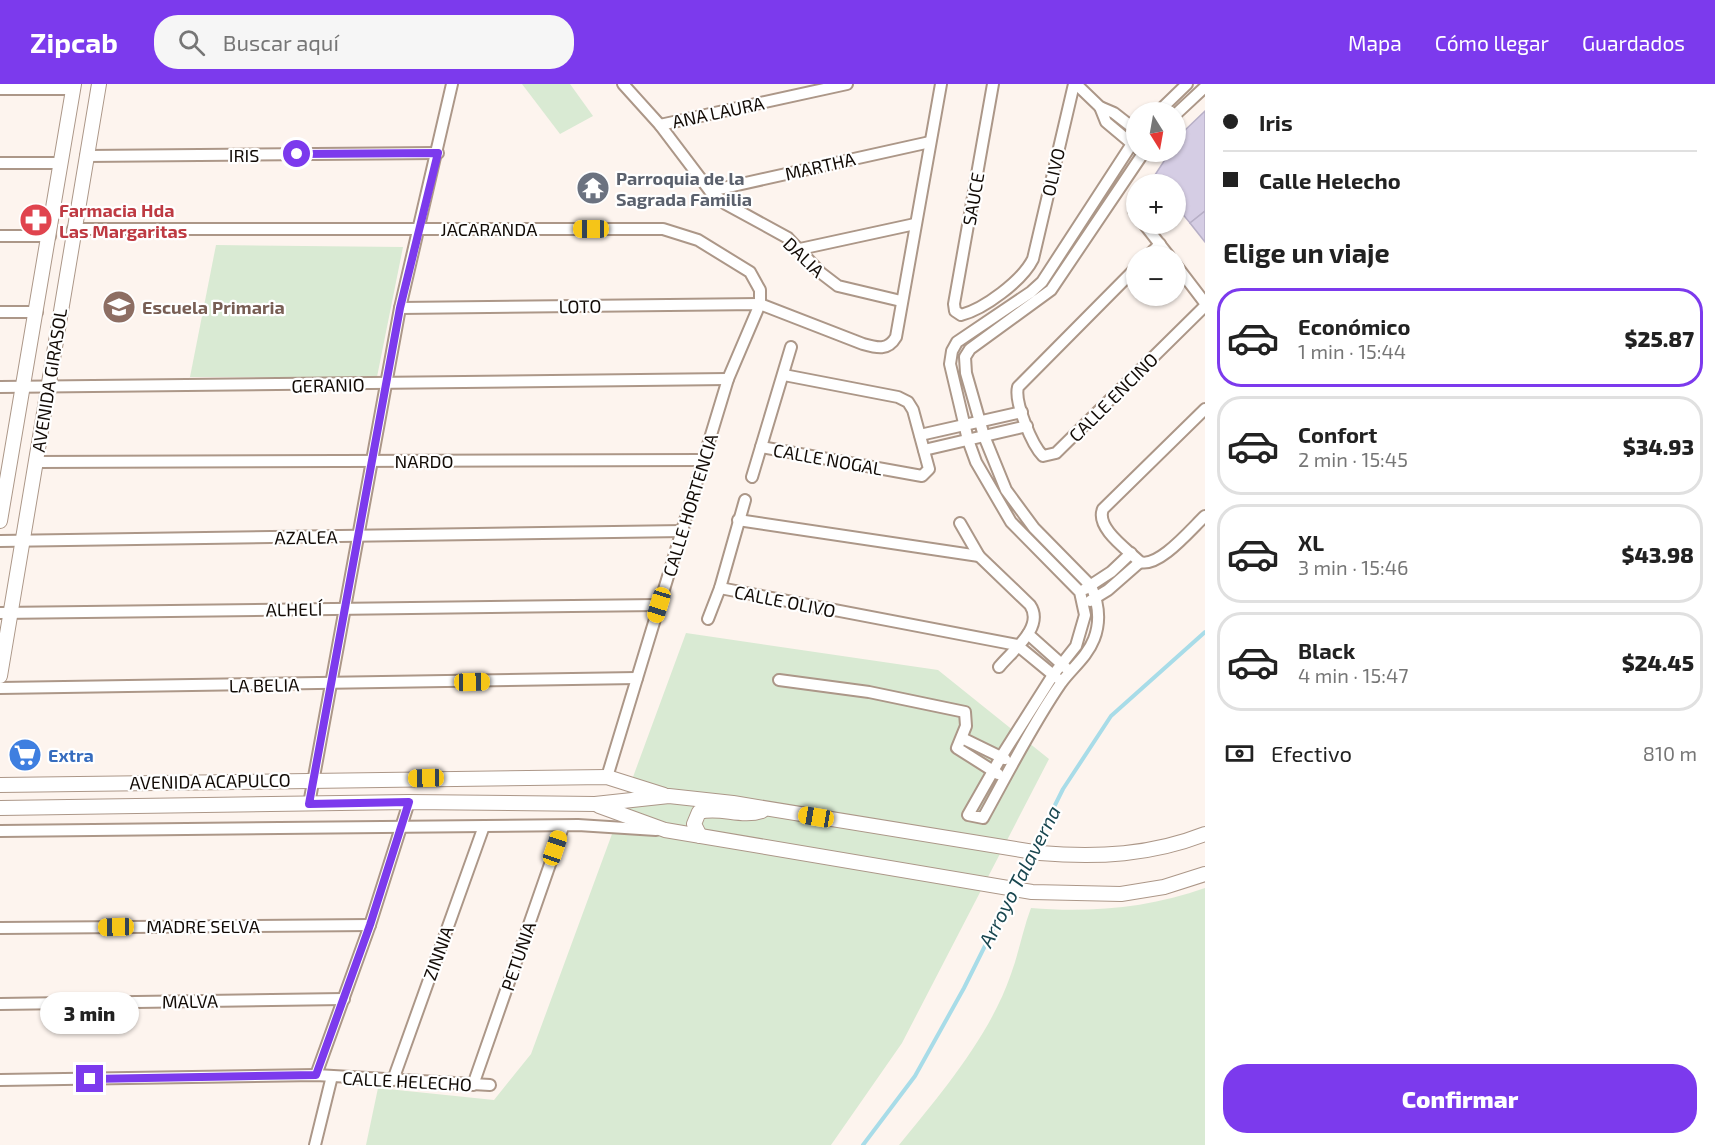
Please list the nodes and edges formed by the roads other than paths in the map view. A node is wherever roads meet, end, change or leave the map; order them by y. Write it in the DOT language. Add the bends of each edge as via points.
graph roads {
  1 [pos="99,84"];
  2 [pos="452,84"];
  3 [pos="623,84"];
  4 [pos="847,84"];
  5 [pos="941,84"];
  6 [pos="993,84"];
  7 [pos="1075,84"];
  8 [pos="1186,85"];
  9 [pos="74,87"];
  10 [pos="1205,87"];
  11 [pos="0,89"];
  12 [pos="1195,96"];
  13 [pos="1168,102"];
  14 [pos="1186,105"];
  15 [pos="1100,107"];
  16 [pos="1126,121"];
  17 [pos="660,125"];
  18 [pos="1126,137"];
  19 [pos="930,141"];
  20 [pos="438,153"];
  21 [pos="86,156"];
  22 [pos="1128,162"];
  23 [pos="1130,162"];
  24 [pos="0,163"];
  25 [pos="61,163"];
  26 [pos="710,191"];
  27 [pos="915,224"];
  28 [pos="73,229"];
  29 [pos="418,229"];
  30 [pos="1152,234"];
  31 [pos="0,236"];
  32 [pos="50,236"];
  33 [pos="1160,244"];
  34 [pos="800,249"];
  35 [pos="1033,259"];
  36 [pos="1126,278"];
  37 [pos="1186,278"];
  38 [pos="901,301"];
  39 [pos="760,304"];
  40 [pos="1205,304"];
  41 [pos="400,308"];
  42 [pos="0,312"];
  43 [pos="37,312"];
  44 [pos="791,347"];
  45 [pos="784,375"];
  46 [pos="728,379"];
  47 [pos="385,384"];
  48 [pos="0,387"];
  49 [pos="23,387"];
  50 [pos="49,388"];
  51 [pos="1205,409"];
  52 [pos="1022,412"];
  53 [pos="979,422"];
  54 [pos="964,425"];
  55 [pos="1027,426"];
  56 [pos="920,435"];
  57 [pos="984,436"];
  58 [pos="968,440"];
  59 [pos="761,447"];
  60 [pos="924,450"];
  61 [pos="703,459"];
  62 [pos="373,461"];
  63 [pos="36,462"];
  64 [pos="5,466"];
  65 [pos="752,477"];
  66 [pos="745,500"];
  67 [pos="1205,516"];
  68 [pos="0,520"];
  69 [pos="738,520"];
  70 [pos="960,523"];
  71 [pos="684,531"];
  72 [pos="356,536"];
  73 [pos="0,541"];
  74 [pos="23,541"];
  75 [pos="1131,553"];
  76 [pos="979,556"];
  77 [pos="1140,562"];
  78 [pos="1091,586"];
  79 [pos="720,588"];
  80 [pos="1080,592"];
  81 [pos="1097,598"];
  82 [pos="1085,604"];
  83 [pos="659,605"];
  84 [pos="343,609"];
  85 [pos="4,613"];
  86 [pos="708,619"];
  87 [pos="1028,634"];
  88 [pos="1017,645"];
  89 [pos="999,667"];
  90 [pos="1067,668"];
  91 [pos="0,676"];
  92 [pos="637,678"];
  93 [pos="1057,679"];
  94 [pos="779,680"];
  95 [pos="330,685"];
  96 [pos="0,688"];
  97 [pos="963,738"];
  98 [pos="1000,757"];
  99 [pos="1014,762"];
  100 [pos="993,771"];
  101 [pos="607,777"];
  102 [pos="1006,777"];
  103 [pos="313,780"];
  104 [pos="0,785"];
  105 [pos="669,796"];
  106 [pos="409,802"];
  107 [pos="309,804"];
  108 [pos="595,804"];
  109 [pos="0,808"];
  110 [pos="770,809"];
  111 [pos="484,826"];
  112 [pos="403,827"];
  113 [pos="563,827"];
  114 [pos="0,831"];
  115 [pos="665,831"];
  116 [pos="1205,834"];
  117 [pos="700,836"];
  118 [pos="1205,874"];
  119 [pos="370,925"];
  120 [pos="0,928"];
  121 [pos="344,999"];
  122 [pos="0,1004"];
  123 [pos="316,1075"];
  124 [pos="332,1076"];
  125 [pos="0,1080"];
  126 [pos="393,1080"];
  127 [pos="472,1085"];
  128 [pos="490,1085"];
  129 [pos="315,1145"];
  1 -- 21 [label="street, AVENIDA GIRASOL"];
  2 -- 20 [label="street"];
  3 -- 17 [label="street, DALIA"];
  4 -- 17 [label="street, ANA LAURA"];
  5 -- 19 [label="street"];
  6 -- 35 [label="street, SAUCE" via="954,304 956,313 966,314 1010,286 1027,272"];
  7 -- 15 [label="street"];
  7 -- 35 [label="street, OLIVO"];
  8 -- 12 [label="street"];
  8 -- 13 [label="street"];
  9 -- 11 [label="street"];
  9 -- 25 [label="street, AVENIDA GIRASOL"];
  10 -- 12 [label="street"];
  12 -- 14 [label="street"];
  15 -- 16 [label="street"];
  15 -- 18 [label="street" via="1106,122"];
  17 -- 26 [label="street, DALIA"];
  19 -- 26 [label="street, MARTHA"];
  19 -- 27 [label="street"];
  20 -- 21 [label="street, IRIS"];
  20 -- 29 [label="street"];
  21 -- 28 [label="street, AVENIDA GIRASOL"];
  22 -- 54 [label="street" via="1038,286 953,347 950,364"];
  23 -- 53 [label="street" via="1051,290 967,353 965,366"];
  24 -- 25 [label="street"];
  25 -- 32 [label="street, AVENIDA GIRASOL"];
  26 -- 34 [label="street, DALIA"];
  27 -- 34 [label="street"];
  27 -- 38 [label="street"];
  28 -- 29 [label="street, JACARANDA"];
  28 -- 50 [label="street, AVENIDA GIRASOL"];
  29 -- 39 [label="street, JACARANDA" via="675,231 698,240 750,272 760,290"];
  29 -- 41 [label="street"];
  30 -- 33 [label="street"];
  31 -- 32 [label="street"];
  32 -- 43 [label="street, AVENIDA GIRASOL"];
  34 -- 38 [label="street, DALIA" via="838,286"];
  36 -- 52 [label="street, CALLE ENCINO" via="1018,387"];
  37 -- 40 [label="street, CALLE ENCINO"];
  38 -- 39 [label="street" via="896,337 887,347 879,348"];
  39 -- 41 [label="street, LOTO"];
  39 -- 46 [label="street, CALLE HORTENCIA"];
  40 -- 55 [label="street, CALLE ENCINO" via="1056,453 1043,456"];
  41 -- 47 [label="street"];
  42 -- 43 [label="street"];
  43 -- 49 [label="street, AVENIDA GIRASOL"];
  44 -- 45 [label="street"];
  45 -- 56 [label="street, CALLE NOGAL" via="904,399 913,410"];
  45 -- 59 [label="street, CALLE NOGAL"];
  46 -- 47 [label="street, GERANIO"];
  46 -- 61 [label="street, CALLE HORTENCIA"];
  47 -- 50 [label="street, GERANIO"];
  47 -- 62 [label="street"];
  48 -- 49 [label="street, GERANIO"];
  49 -- 50 [label="street, GERANIO"];
  49 -- 64 [label="street, AVENIDA GIRASOL"];
  50 -- 63 [label="street, AVENIDA GIRASOL"];
  51 -- 75 [label="street" via="1103,509 1104,526"];
  52 -- 53 [label="street"];
  52 -- 55 [label="street, CALLE ENCINO"];
  53 -- 54 [label="street"];
  53 -- 57 [label="street"];
  54 -- 56 [label="street"];
  54 -- 58 [label="street"];
  55 -- 57 [label="street"];
  56 -- 60 [label="street, CALLE NOGAL"];
  57 -- 58 [label="street"];
  57 -- 78 [label="street" via="998,474 1018,509"];
  58 -- 60 [label="street"];
  58 -- 80 [label="street" via="1011,522"];
  59 -- 60 [label="street, CALLE NOGAL" via="922,476 929,469"];
  59 -- 65 [label="street"];
  61 -- 62 [label="street, NARDO"];
  61 -- 71 [label="street, CALLE HORTENCIA"];
  62 -- 63 [label="street, NARDO"];
  62 -- 72 [label="street"];
  63 -- 74 [label="street, AVENIDA GIRASOL"];
  64 -- 68 [label="street, AVENIDA GIRASOL"];
  66 -- 69 [label="street, CALLE OLIVO"];
  67 -- 77 [label="street" via="1155,562"];
  69 -- 76 [label="street"];
  69 -- 79 [label="street, CALLE OLIVO"];
  70 -- 76 [label="street"];
  71 -- 72 [label="street, AZALEA"];
  71 -- 83 [label="street, CALLE HORTENCIA"];
  72 -- 74 [label="street, AZALEA"];
  72 -- 84 [label="street"];
  73 -- 74 [label="street, AZALEA"];
  74 -- 85 [label="street, AVENIDA GIRASOL"];
  75 -- 77 [label="street"];
  75 -- 78 [label="street"];
  76 -- 87 [label="street" via="1034,610 1034,624"];
  77 -- 81 [label="street"];
  78 -- 80 [label="street"];
  78 -- 81 [label="street"];
  79 -- 86 [label="street"];
  79 -- 88 [label="street, CALLE OLIVO"];
  80 -- 82 [label="street"];
  81 -- 82 [label="street"];
  81 -- 90 [label="street" via="1099,615 1094,640"];
  82 -- 90 [label="street" via="1082,634"];
  83 -- 84 [label="street, ALHELÍ"];
  83 -- 92 [label="street, CALLE HORTENCIA"];
  84 -- 85 [label="street, ALHELÍ"];
  84 -- 95 [label="street"];
  85 -- 91 [label="street, AVENIDA GIRASOL"];
  87 -- 88 [label="street"];
  87 -- 90 [label="street"];
  88 -- 89 [label="street"];
  88 -- 93 [label="street, CALLE OLIVO"];
  90 -- 93 [label="street"];
  92 -- 95 [label="street, LA BELIA"];
  92 -- 101 [label="street, CALLE HORTENCIA"];
  93 -- 98 [label="street"];
  93 -- 99 [label="street"];
  94 -- 97 [label="street" via="868,692 965,712"];
  95 -- 96 [label="street, LA BELIA"];
  95 -- 103 [label="street"];
  97 -- 98 [label="street"];
  97 -- 100 [label="street" via="957,748"];
  98 -- 99 [label="street"];
  98 -- 100 [label="street"];
  99 -- 102 [label="street"];
  100 -- 102 [label="street"];
  100 -- 102 [label="street" via="968,815 983,818"];
  101 -- 103 [label="street, AVENIDA ACAPULCO"];
  101 -- 105 [label="street, AVENIDA ACAPULCO"];
  103 -- 104 [label="street, AVENIDA ACAPULCO"];
  103 -- 107 [label="street"];
  105 -- 108 [label="street"];
  105 -- 110 [label="street"];
  106 -- 107 [label="street, AVENIDA ACAPULCO"];
  106 -- 108 [label="street, AVENIDA ACAPULCO"];
  106 -- 112 [label="street"];
  107 -- 109 [label="street, AVENIDA ACAPULCO"];
  108 -- 115 [label="street"];
  110 -- 116 [label="street" via="1077,856 1154,850"];
  110 -- 117 [label="street" via="743,815 699,812 694,824"];
  111 -- 112 [label="street"];
  111 -- 113 [label="street"];
  111 -- 126 [label="street, ZINNIA"];
  112 -- 114 [label="street"];
  112 -- 119 [label="street"];
  113 -- 115 [label="street"];
  113 -- 127 [label="street, PETUNIA"];
  115 -- 117 [label="street"];
  117 -- 118 [label="street" via="1032,892 1121,894 1164,887"];
  119 -- 120 [label="street, MADRE SELVA"];
  119 -- 121 [label="street"];
  121 -- 122 [label="street, MALVA"];
  121 -- 123 [label="street"];
  123 -- 124 [label="street, CALLE HELECHO"];
  123 -- 125 [label="street, CALLE HELECHO"];
  124 -- 126 [label="street, CALLE HELECHO"];
  124 -- 129 [label="street"];
  126 -- 127 [label="street, CALLE HELECHO"];
  127 -- 128 [label="street, CALLE HELECHO"];
}
